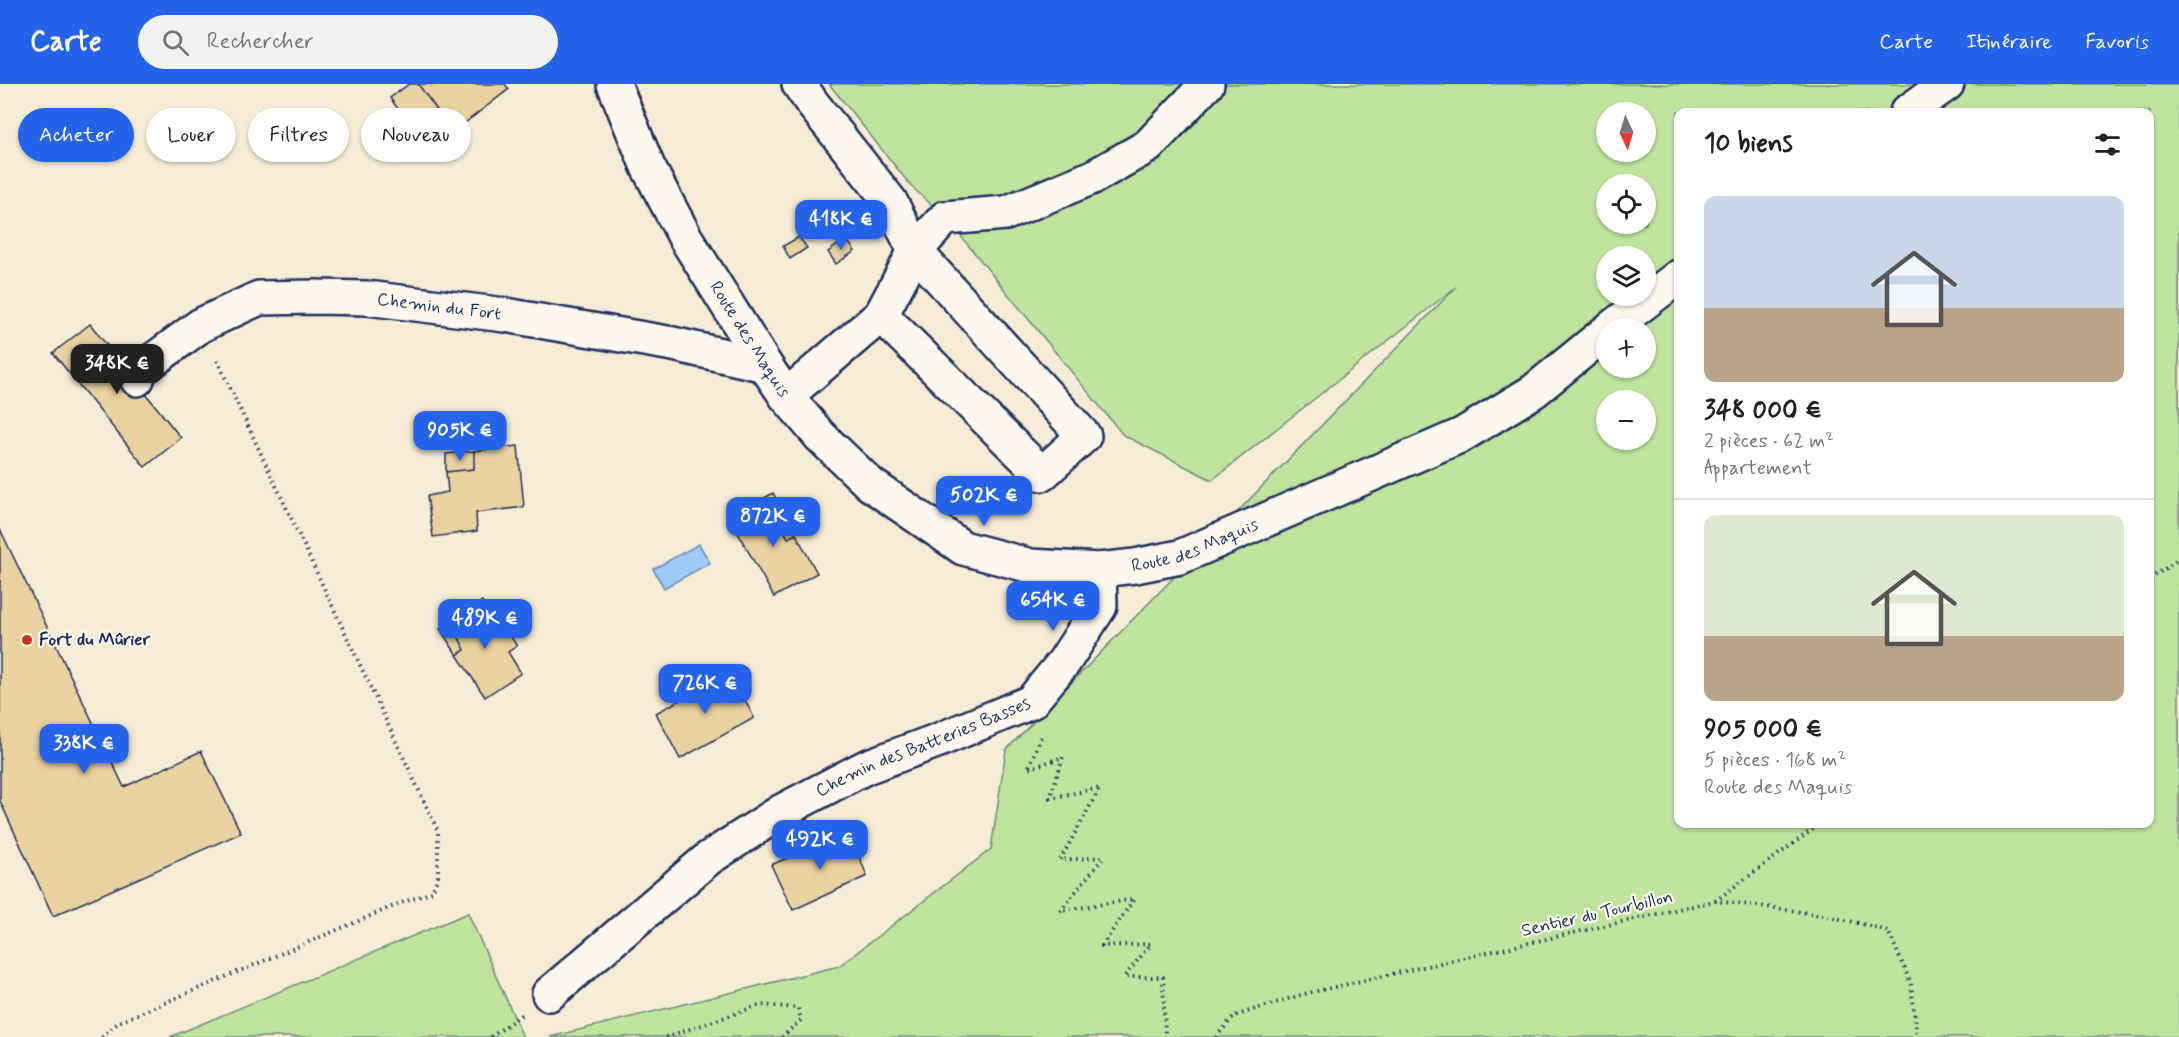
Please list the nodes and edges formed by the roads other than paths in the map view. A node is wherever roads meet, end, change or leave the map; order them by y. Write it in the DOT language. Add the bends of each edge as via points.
graph roads {
  1 [pos="614,84"];
  2 [pos="799,84"];
  3 [pos="1207,84"];
  4 [pos="1947,84"];
  5 [pos="1913,108"];
  6 [pos="915,251"];
  7 [pos="1674,280"];
  8 [pos="881,315"];
  9 [pos="1624,318"];
  10 [pos="1596,340"];
  11 [pos="765,365"];
  12 [pos="147,366"];
  13 [pos="786,396"];
  14 [pos="1099,570"];
  15 [pos="549,994"];
  1 -- 11 [label="street, Route des Maquis" via="648,167 684,237"];
  2 -- 6 [label="street" via="890,201"];
  3 -- 6 [label="street" via="1148,146 1093,177 1006,213 945,218"];
  4 -- 5 [label="street"];
  6 -- 8 [label="street"];
  6 -- 8 [label="street" via="1084,436 1042,474"];
  7 -- 9 [label="street"];
  8 -- 13 [label="street"];
  10 -- 14 [label="street, Route des Maquis" via="1534,391 1462,435 1180,557"];
  11 -- 12 [label="street, Chemin du Fort" via="673,344 516,317 367,298 316,297 259,298 201,325"];
  11 -- 13 [label="street, Route des Maquis"];
  13 -- 14 [label="street, Route des Maquis" via="820,436 870,484 963,548 1031,566"];
  14 -- 15 [label="street, Chemin des Batteries Basses" via="1100,606 1064,662 1031,702 866,767 782,811 709,858"];
}
